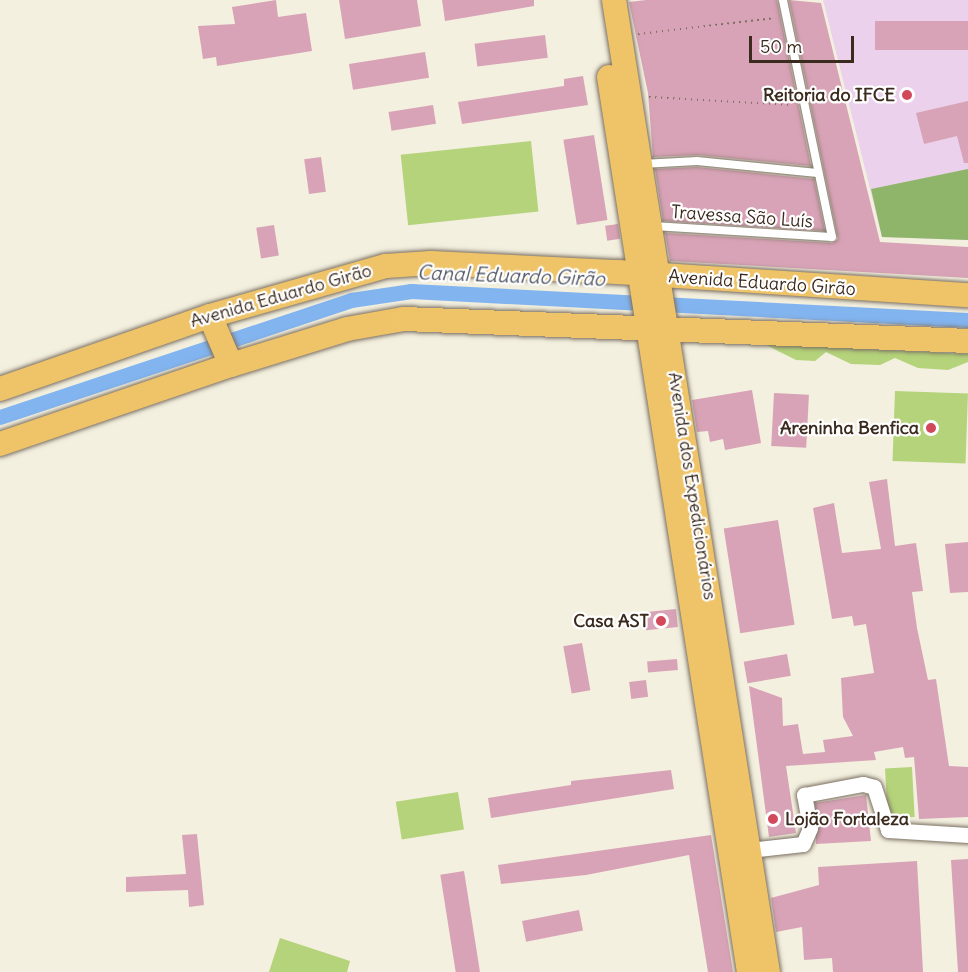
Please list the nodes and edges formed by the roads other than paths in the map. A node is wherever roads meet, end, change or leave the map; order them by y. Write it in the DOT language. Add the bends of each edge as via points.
graph roads {
  1 [pos="598,0"];
  2 [pos="614,0"];
  3 [pos="783,0"];
  4 [pos="641,164"];
  5 [pos="817,172"];
  6 [pos="651,226"];
  7 [pos="968,295"];
  8 [pos="654,302"];
  9 [pos="212,320"];
  10 [pos="968,341"];
  11 [pos="229,362"];
  12 [pos="0,389"];
  13 [pos="0,444"];
  14 [pos="708,655"];
  15 [pos="968,835"];
  16 [pos="748,850"];
  17 [pos="749,972"];
  18 [pos="768,972"];
  1 -- 8 [label="main road, Avenida dos Expedicionários"];
  2 -- 4 [label="main road, Avenida dos Expedicionários"];
  3 -- 5 [label="lane"];
  4 -- 5 [label="lane" via="697,161"];
  4 -- 6 [label="main road, Avenida dos Expedicionários"];
  5 -- 6 [label="lane, Travessa São Luís" via="832,237"];
  6 -- 8 [label="main road, Avenida dos Expedicionários"];
  7 -- 8 [label="main road, Avenida Eduardo Girão"];
  8 -- 9 [label="main road, Avenida Eduardo Girão" via="431,263 386,266"];
  8 -- 10 [label="main road, Avenida Eduardo Girão"];
  8 -- 11 [label="main road, Avenida Eduardo Girão" via="404,319 347,329"];
  8 -- 14 [label="main road, Avenida dos Expedicionários"];
  9 -- 11 [label="main road"];
  9 -- 12 [label="main road, Avenida Eduardo Girão"];
  11 -- 13 [label="main road, Avenida Eduardo Girão"];
  14 -- 16 [label="main road, Avenida dos Expedicionários"];
  14 -- 17 [label="main road, Avenida dos Expedicionários"];
  15 -- 16 [label="street" via="888,830 874,787 863,784 804,795 810,828 802,844"];
  16 -- 18 [label="main road, Avenida dos Expedicionários"];
}
